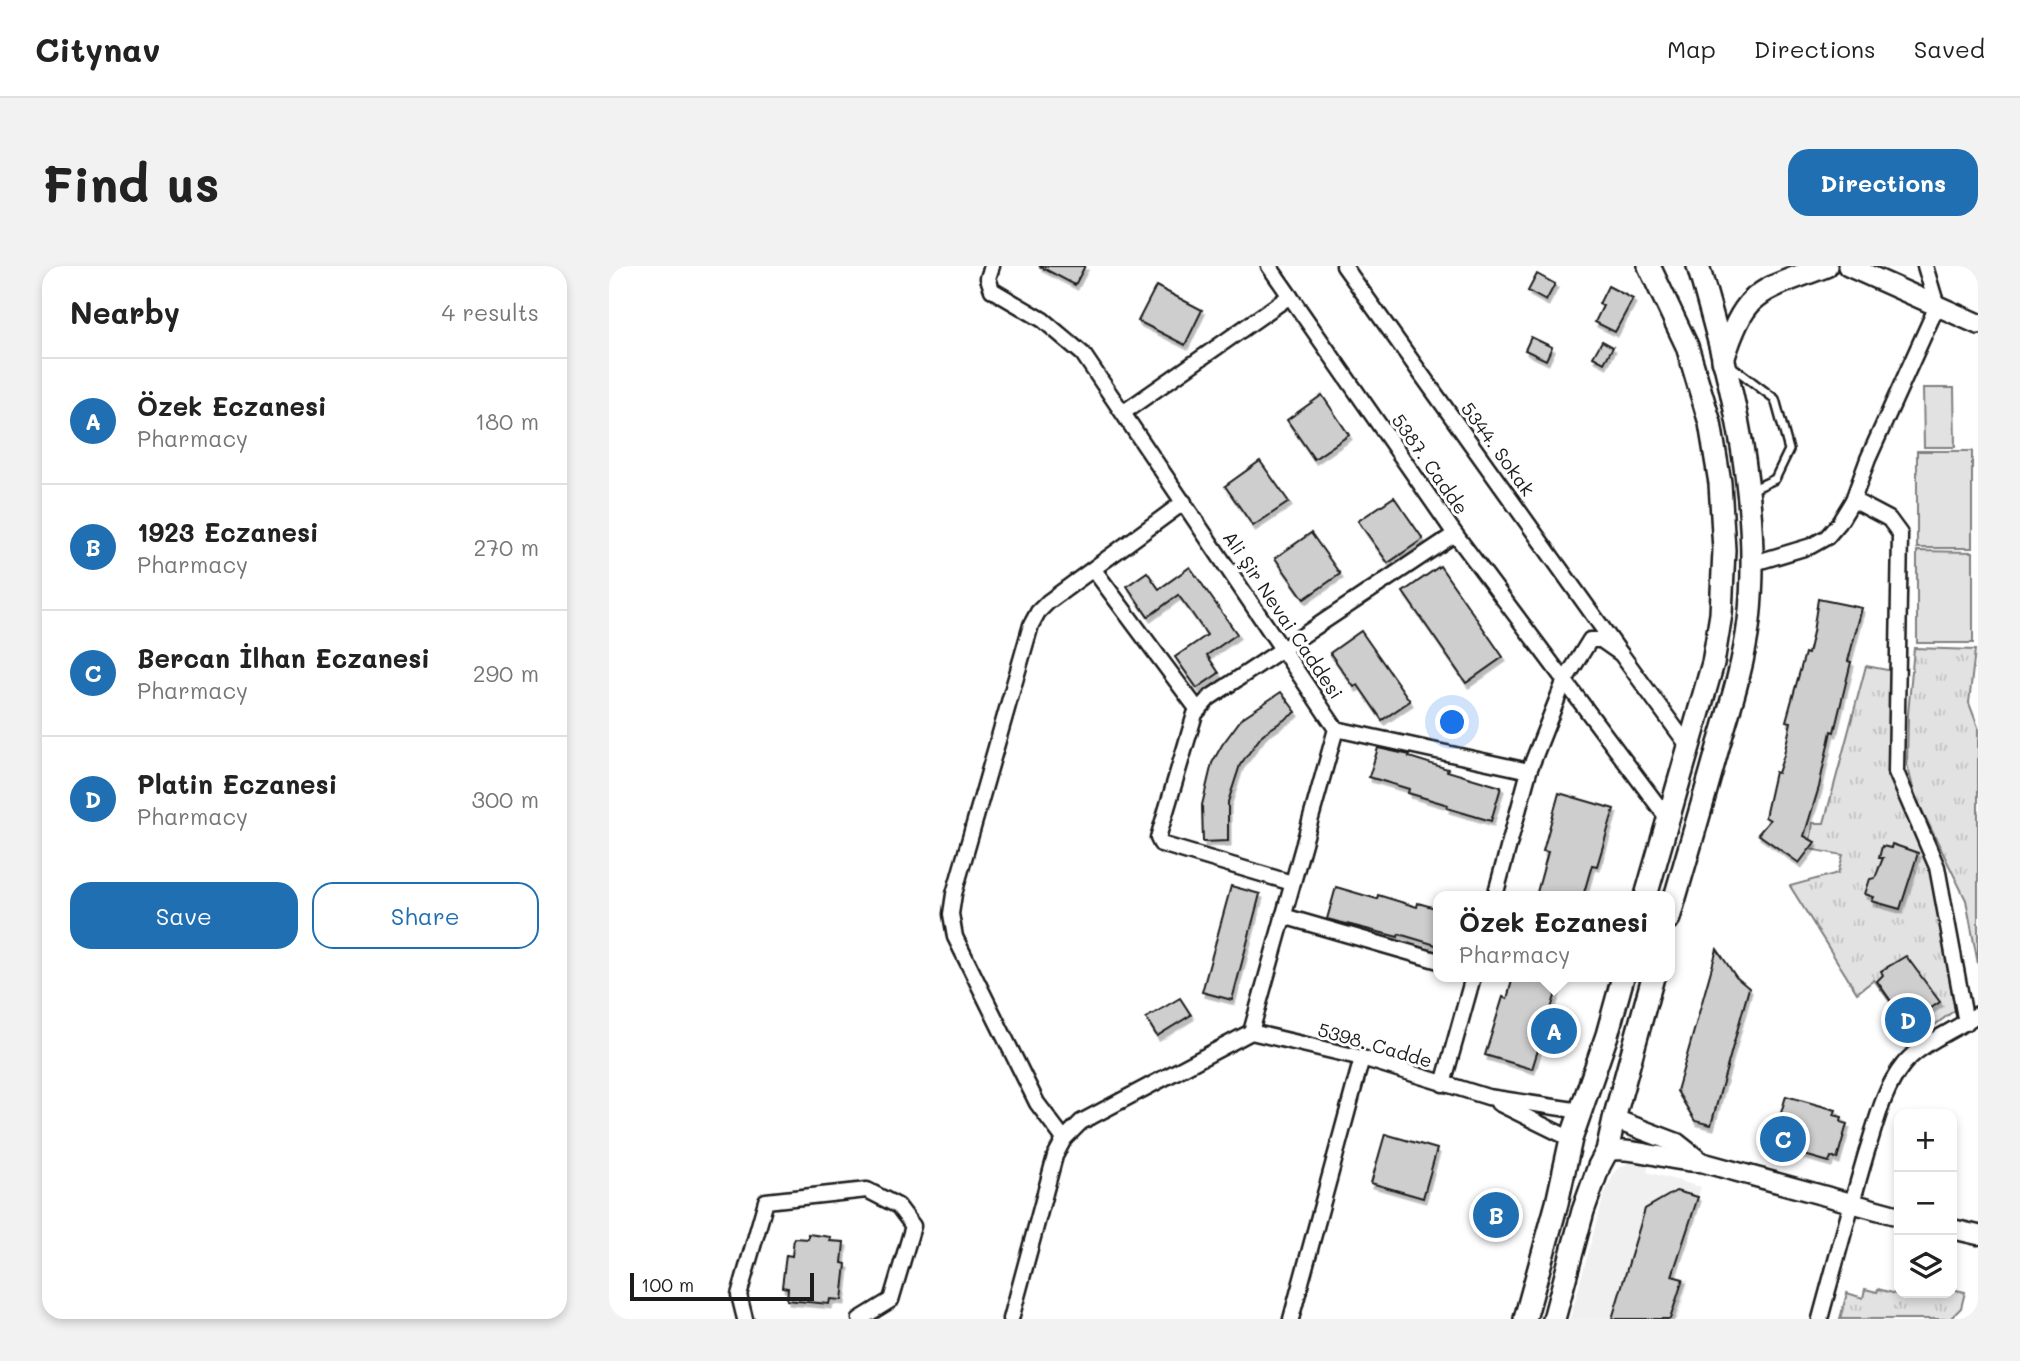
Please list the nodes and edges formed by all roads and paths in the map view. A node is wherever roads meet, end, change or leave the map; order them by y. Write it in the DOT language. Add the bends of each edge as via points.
graph roads {
  1 [pos="992,266"];
  2 [pos="1269,266"];
  3 [pos="1344,266"];
  4 [pos="1698,266"];
  5 [pos="1826,266"];
  6 [pos="1848,266"];
  7 [pos="1925,266"];
  8 [pos="1653,270"];
  9 [pos="1290,296"];
  10 [pos="1937,306"];
  11 [pos="1978,324"];
  12 [pos="1723,360"];
  13 [pos="1124,412"];
  14 [pos="1749,491"];
  15 [pos="1853,500"];
  16 [pos="1184,502"];
  17 [pos="1455,534"];
  18 [pos="1751,564"];
  19 [pos="1094,570"];
  20 [pos="1283,648"];
  21 [pos="1621,654"];
  22 [pos="1564,682"];
  23 [pos="1198,710"];
  24 [pos="1336,729"];
  25 [pos="1689,747"];
  26 [pos="1529,771"];
  27 [pos="1668,820"];
  28 [pos="1292,884"];
  29 [pos="1496,891"];
  30 [pos="1647,891"];
  31 [pos="1675,897"];
  32 [pos="1283,916"];
  33 [pos="1433,959"];
  34 [pos="1472,982"];
  35 [pos="1622,982"];
  36 [pos="1652,982"];
  37 [pos="1972,1019"];
  38 [pos="1251,1032"];
  39 [pos="1362,1058"];
  40 [pos="1443,1084"];
  41 [pos="1488,1097"];
  42 [pos="1581,1111"];
  43 [pos="1614,1119"];
  44 [pos="1064,1139"];
  45 [pos="1571,1139"];
  46 [pos="1607,1151"];
  47 [pos="1701,1162"];
  48 [pos="1851,1204"];
  49 [pos="1894,1215"];
  50 [pos="1957,1230"];
  51 [pos="1978,1236"];
  52 [pos="745,1319"];
  53 [pos="860,1319"];
  54 [pos="1011,1319"];
  55 [pos="1291,1319"];
  56 [pos="1525,1319"];
  57 [pos="1554,1319"];
  58 [pos="1820,1319"];
  1 -- 13 [label="street, Ali Şir Nevai Caddesi" via="988,278 992,290 1043,320 1083,354"];
  2 -- 9 [label="street, 5387. Cadde"];
  3 -- 21 [label="street, 5344. Sokak"];
  4 -- 12 [label="main road"];
  5 -- 12 [label="main road" via="1754,297 1734,327"];
  6 -- 10 [label="main road"];
  7 -- 10 [label="street"];
  8 -- 25 [label="main road" via="1699,383 1723,508 1718,637"];
  9 -- 13 [label="street"];
  9 -- 17 [label="street, 5387. Cadde"];
  10 -- 11 [label="main road"];
  10 -- 15 [label="street"];
  12 -- 14 [label="main road"];
  12 -- 14 [label="lane" via="1775,399 1790,450 1775,479"];
  13 -- 16 [label="street, Ali Şir Nevai Caddesi"];
  14 -- 18 [label="main road"];
  15 -- 18 [label="street" via="1827,537"];
  15 -- 37 [label="street" via="1889,519 1900,534 1896,772 1937,867"];
  16 -- 19 [label="street"];
  16 -- 20 [label="street, Ali Şir Nevai Caddesi"];
  17 -- 20 [label="street"];
  17 -- 22 [label="street, 5387. Cadde"];
  18 -- 31 [label="main road" via="1749,621 1740,673"];
  19 -- 23 [label="street"];
  19 -- 44 [label="street" via="1048,602 1031,625 951,914 955,937 1037,1103"];
  20 -- 23 [label="street"];
  20 -- 24 [label="street, Ali Şir Nevai Caddesi"];
  21 -- 22 [label="street" via="1601,640 1590,640"];
  21 -- 25 [label="street, 5344. Sokak"];
  22 -- 26 [label="street"];
  22 -- 27 [label="street, 5387. Cadde"];
  23 -- 28 [label="street" via="1158,838 1161,844"];
  24 -- 26 [label="street"];
  24 -- 28 [label="street, Ali Şir Nevai Caddesi"];
  25 -- 27 [label="main road"];
  26 -- 29 [label="street"];
  27 -- 30 [label="main road"];
  28 -- 32 [label="street, Ali Şir Nevai Caddesi"];
  32 -- 33 [label="street"];
  32 -- 38 [label="street, Ali Şir Nevai Caddesi"];
  34 -- 40 [label="street"];
  35 -- 42 [label="main road"];
  36 -- 43 [label="main road"];
  37 -- 48 [label="street" via="1903,1065 1881,1108"];
  38 -- 39 [label="street, 5398. Cadde"];
  38 -- 44 [label="street" via="1081,1122"];
  39 -- 40 [label="street, 5398. Cadde"];
  39 -- 55 [label="street"];
  40 -- 41 [label="street, 5398. Cadde"];
  41 -- 42 [label="street, 5398. Cadde"];
  41 -- 45 [label="street, 5398. Cadde"];
  42 -- 43 [label="main road"];
  42 -- 45 [label="main road"];
  43 -- 46 [label="main road"];
  43 -- 47 [label="street" via="1677,1143"];
  44 -- 54 [label="street" via="1055,1156"];
  45 -- 46 [label="main road" via="1587,1149"];
  45 -- 56 [label="main road"];
  46 -- 47 [label="street"];
  46 -- 57 [label="main road" via="1583,1211"];
  47 -- 48 [label="street"];
  48 -- 49 [label="street"];
  48 -- 58 [label="street"];
  50 -- 51 [label="street"];
  52 -- 53 [label="street" via="739,1295 766,1201 867,1190 898,1206 913,1226 891,1300"];
}
